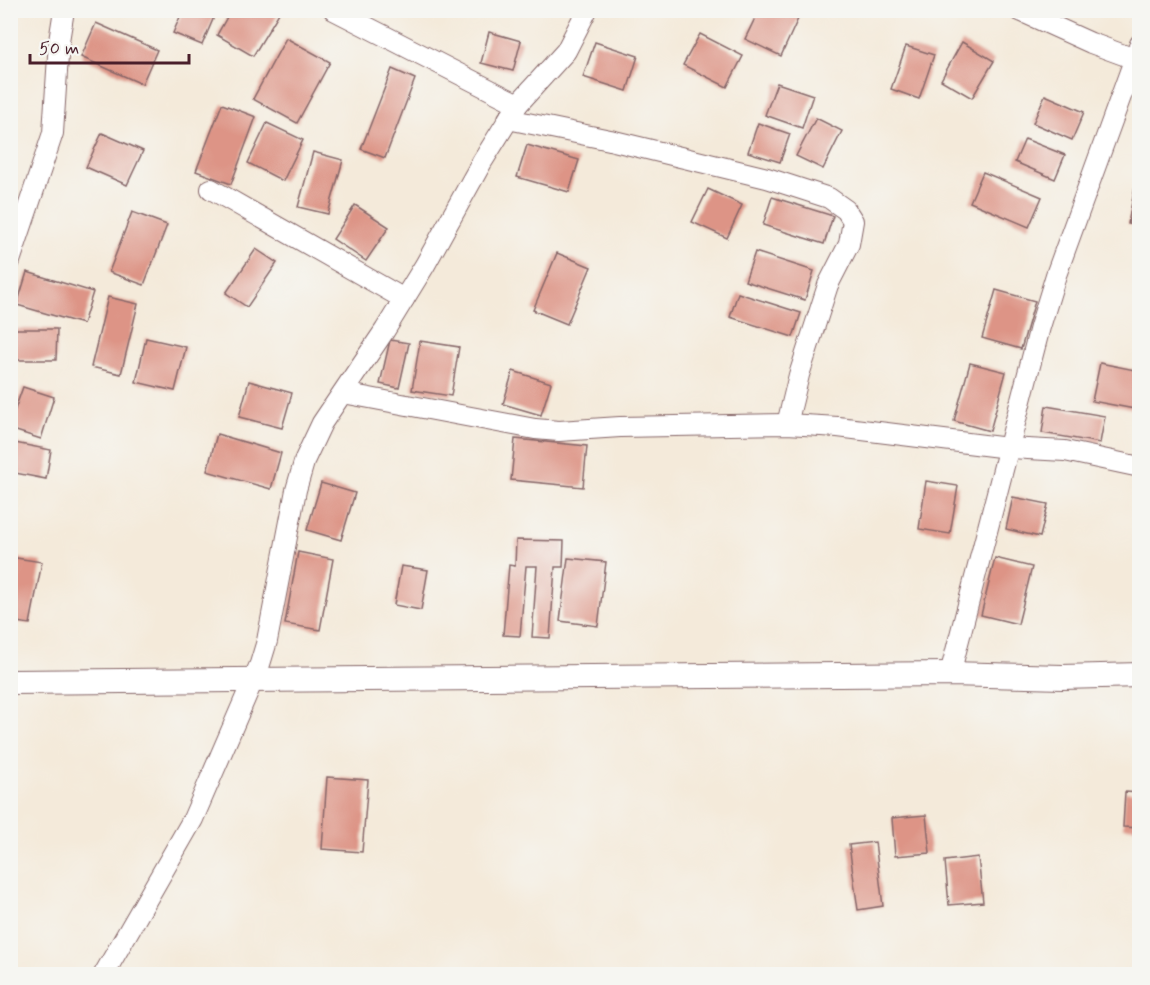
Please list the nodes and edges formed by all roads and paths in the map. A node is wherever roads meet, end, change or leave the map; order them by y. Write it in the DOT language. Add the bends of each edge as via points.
graph roads {
  1 [pos="64,10"];
  2 [pos="334,10"];
  3 [pos="587,10"];
  4 [pos="1018,10"];
  5 [pos="1138,54"];
  6 [pos="513,111"];
  7 [pos="211,189"];
  8 [pos="19,205"];
  9 [pos="10,261"];
  10 [pos="404,299"];
  11 [pos="343,393"];
  12 [pos="787,424"];
  13 [pos="1008,448"];
  14 [pos="1140,467"];
  15 [pos="950,674"];
  16 [pos="1140,675"];
  17 [pos="252,680"];
  18 [pos="10,682"];
  19 [pos="104,975"];
  1 -- 8 [label="street" via="53,133"];
  2 -- 6 [label="street"];
  3 -- 6 [label="street" via="566,51"];
  4 -- 5 [label="street" via="1091,43"];
  5 -- 13 [label="street" via="1056,275"];
  6 -- 10 [label="street"];
  6 -- 12 [label="street" via="610,140 767,178 829,198 846,210 854,221 849,244 828,285"];
  7 -- 10 [label="street"];
  8 -- 9 [label="street"];
  10 -- 11 [label="street"];
  11 -- 12 [label="street" via="559,431"];
  11 -- 17 [label="street" via="322,423 305,459 267,641"];
  12 -- 13 [label="street"];
  13 -- 14 [label="street" via="1065,451"];
  13 -- 15 [label="street"];
  15 -- 16 [label="street"];
  15 -- 17 [label="street"];
  17 -- 18 [label="street"];
  17 -- 19 [label="street" via="193,819"];
}
